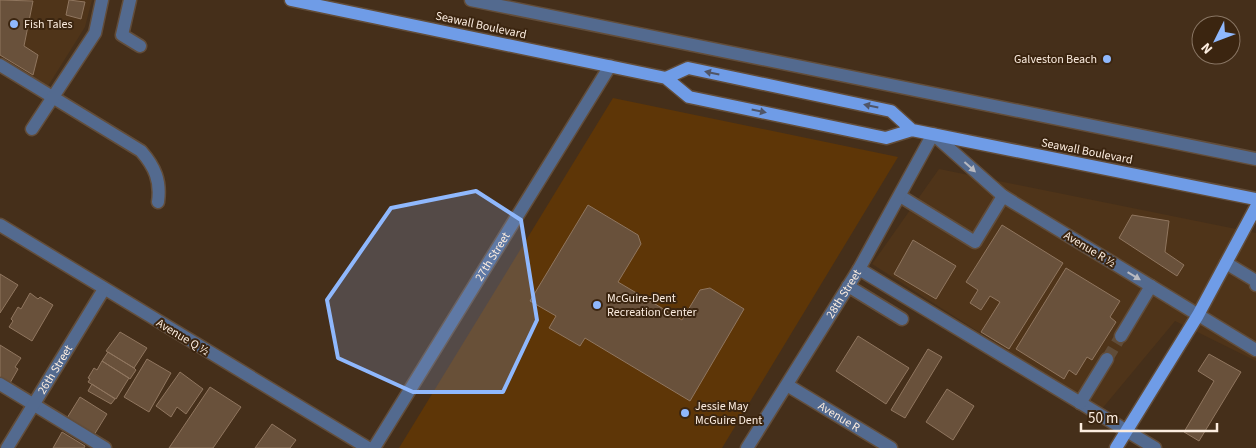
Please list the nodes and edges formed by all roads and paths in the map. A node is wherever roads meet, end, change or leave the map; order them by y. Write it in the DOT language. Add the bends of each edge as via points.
graph roads {
  1 [pos="102,0"];
  2 [pos="130,0"];
  3 [pos="291,0"];
  4 [pos="471,0"];
  5 [pos="140,46"];
  6 [pos="0,65"];
  7 [pos="610,66"];
  8 [pos="666,78"];
  9 [pos="54,98"];
  10 [pos="32,128"];
  11 [pos="912,130"];
  12 [pos="933,134"];
  13 [pos="1256,159"];
  14 [pos="900,196"];
  15 [pos="1003,196"];
  16 [pos="1256,200"];
  17 [pos="158,202"];
  18 [pos="1256,207"];
  19 [pos="0,225"];
  20 [pos="1226,263"];
  21 [pos="859,268"];
  22 [pos="1256,281"];
  23 [pos="1256,285"];
  24 [pos="848,286"];
  25 [pos="1151,286"];
  26 [pos="104,289"];
  27 [pos="1198,315"];
  28 [pos="902,320"];
  29 [pos="1122,336"];
  30 [pos="1256,350"];
  31 [pos="1107,359"];
  32 [pos="0,384"];
  33 [pos="787,385"];
  34 [pos="1080,403"];
  35 [pos="33,405"];
  36 [pos="1127,431"];
  37 [pos="7,448"];
  38 [pos="105,448"];
  39 [pos="368,448"];
  40 [pos="374,448"];
  41 [pos="747,448"];
  42 [pos="891,448"];
  43 [pos="1116,448"];
  44 [pos="1155,448"];
  1 -- 9 [label="street" via="95,33"];
  2 -- 5 [label="street" via="122,35"];
  3 -- 7 [label="main road, Seawall Boulevard"];
  4 -- 13 [label="street"];
  6 -- 9 [label="street"];
  7 -- 8 [label="main road, Seawall Boulevard"];
  7 -- 40 [label="street, 27th Street"];
  8 -- 11 [label="main road, Seawall Boulevard, one-way" via="689,97 698,99 886,138"];
  11 -- 8 [label="main road, one-way" via="891,111 688,68"];
  9 -- 10 [label="street"];
  9 -- 17 [label="street" via="141,151 156,172"];
  11 -- 12 [label="main road, Seawall Boulevard"];
  12 -- 14 [label="street, 28th Street"];
  12 -- 15 [label="street, Avenue R ½, one-way"];
  12 -- 16 [label="main road, Seawall Boulevard"];
  14 -- 15 [label="street" via="975,242"];
  14 -- 21 [label="street, 28th Street"];
  15 -- 25 [label="street, Avenue R ½, one-way"];
  18 -- 20 [label="main road"];
  19 -- 26 [label="street, Avenue Q ½"];
  20 -- 22 [label="street"];
  20 -- 27 [label="main road"];
  21 -- 24 [label="street, 28th Street"];
  21 -- 34 [label="street"];
  22 -- 23 [label="street"];
  24 -- 28 [label="street"];
  24 -- 33 [label="street, 28th Street"];
  25 -- 27 [label="street, Avenue R ½"];
  25 -- 29 [label="street"];
  26 -- 35 [label="street, 26th Street"];
  26 -- 39 [label="street, Avenue Q ½"];
  27 -- 30 [label="street, Avenue R ½"];
  27 -- 36 [label="main road"];
  31 -- 34 [label="street"];
  32 -- 35 [label="street"];
  33 -- 41 [label="street, 28th Street"];
  33 -- 42 [label="street, Avenue R"];
  34 -- 36 [label="street"];
  35 -- 37 [label="street, 26th Street"];
  35 -- 38 [label="street"];
  36 -- 43 [label="main road"];
  36 -- 44 [label="street"];
}
